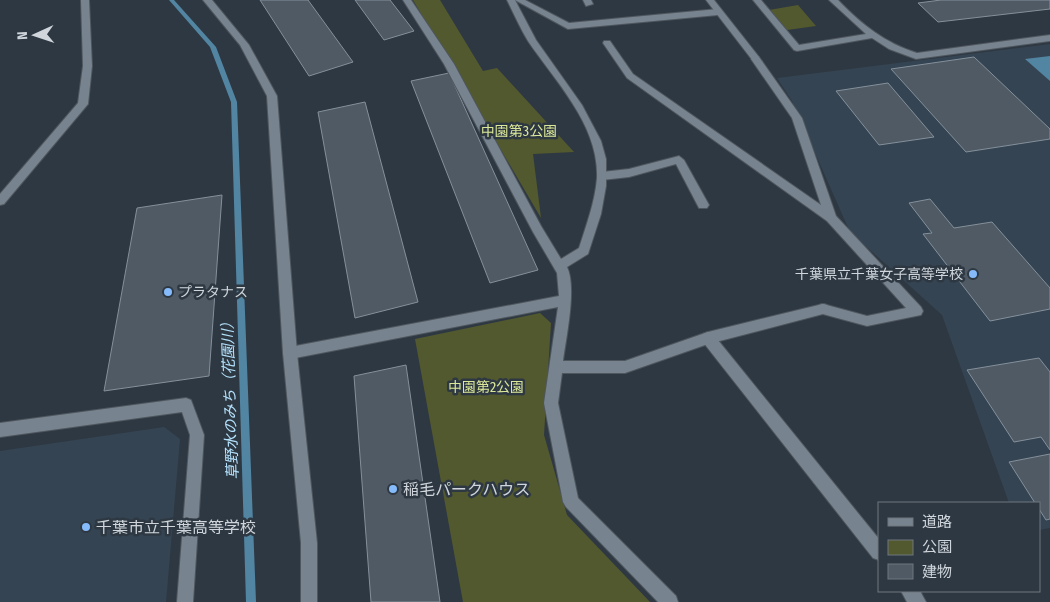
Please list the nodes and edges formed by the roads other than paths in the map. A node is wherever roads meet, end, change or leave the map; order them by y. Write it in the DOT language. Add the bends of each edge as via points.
graph roads {
  1 [pos="85,0"];
  2 [pos="207,0"];
  3 [pos="407,0"];
  4 [pos="511,0"];
  5 [pos="519,0"];
  6 [pos="710,0"];
  7 [pos="757,0"];
  8 [pos="834,0"];
  9 [pos="718,12"];
  10 [pos="875,35"];
  11 [pos="1050,38"];
  12 [pos="607,43"];
  13 [pos="602,176"];
  14 [pos="0,201"];
  15 [pos="703,204"];
  16 [pos="831,218"];
  17 [pos="559,266"];
  18 [pos="565,300"];
  19 [pos="708,338"];
  20 [pos="290,353"];
  21 [pos="556,368"];
  22 [pos="0,430"];
  23 [pos="878,551"];
  24 [pos="910,592"];
  25 [pos="185,602"];
  26 [pos="309,602"];
  27 [pos="670,602"];
  28 [pos="918,602"];
  1 -- 14 [label="street" via="88,48 83,104"];
  2 -- 20 [label="street" via="248,48 272,96"];
  3 -- 17 [label="street" via="449,64"];
  4 -- 13 [label="street" via="530,38 586,118 599,148"];
  5 -- 9 [label="street" via="568,26"];
  6 -- 9 [label="street"];
  7 -- 10 [label="street" via="797,48"];
  8 -- 10 [label="street" via="850,18"];
  9 -- 16 [label="street" via="797,118"];
  10 -- 11 [label="street" via="898,51 916,56"];
  12 -- 16 [label="street" via="630,76"];
  13 -- 15 [label="street" via="629,173 679,160"];
  13 -- 17 [label="street" via="584,251"];
  16 -- 19 [label="street" via="918,311 867,321 823,309"];
  17 -- 18 [label="street" via="563,272"];
  18 -- 20 [label="street"];
  18 -- 21 [label="street"];
  19 -- 21 [label="street" via="625,367"];
  19 -- 23 [label="street"];
  20 -- 26 [label="street" via="309,543"];
  21 -- 27 [label="street" via="551,404 571,502"];
  22 -- 25 [label="street" via="186,405 197,435"];
  24 -- 28 [label="street"];
}
